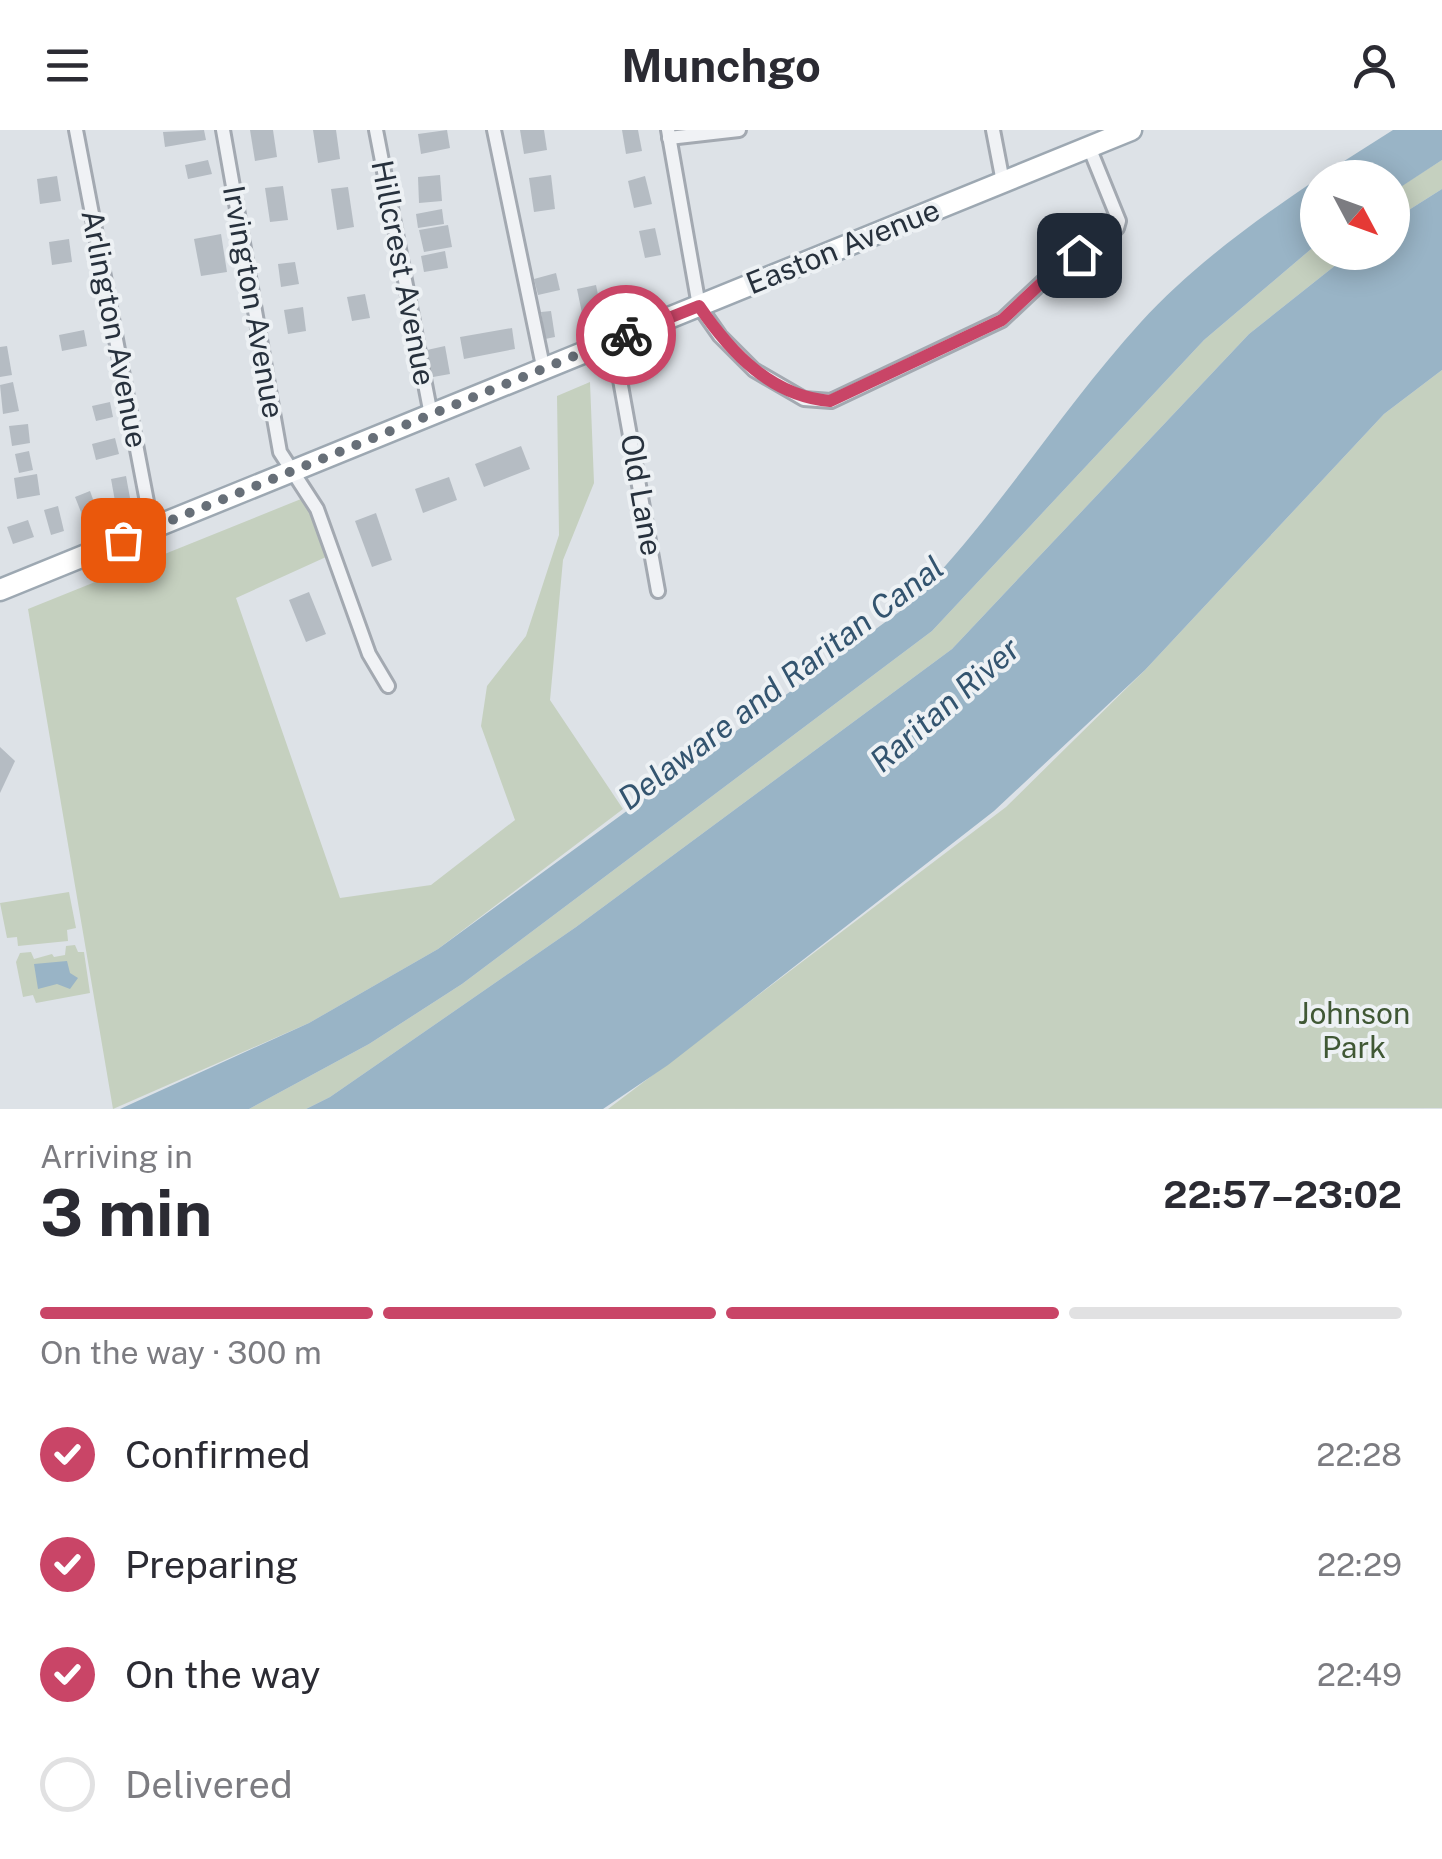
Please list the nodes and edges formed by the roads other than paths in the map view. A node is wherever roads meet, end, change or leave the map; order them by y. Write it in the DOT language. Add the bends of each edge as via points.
graph roads {
  1 [pos="76,130"];
  2 [pos="223,130"];
  3 [pos="376,130"];
  4 [pos="494,130"];
  5 [pos="739,130"];
  6 [pos="993,130"];
  7 [pos="1128,130"];
  8 [pos="669,134"];
  9 [pos="1090,147"];
  10 [pos="1003,182"];
  11 [pos="699,306"];
  12 [pos="613,341"];
  13 [pos="544,371"];
  14 [pos="430,415"];
  15 [pos="293,471"];
  16 [pos="152,528"];
  17 [pos="1,584"];
  18 [pos="658,591"];
  19 [pos="388,686"];
  1 -- 16 [label="street, Arlington Avenue"];
  2 -- 15 [label="street, Irvington Avenue" via="276,436"];
  3 -- 14 [label="street, Hillcrest Avenue"];
  4 -- 13 [label="street"];
  5 -- 8 [label="street"];
  6 -- 10 [label="street"];
  7 -- 9 [label="main road, Easton Avenue"];
  8 -- 11 [label="street"];
  9 -- 10 [label="main road, Easton Avenue"];
  9 -- 11 [label="street" via="1117,228 1053,272 1002,320 842,398 804,399 778,387 720,336"];
  10 -- 11 [label="main road, Easton Avenue"];
  11 -- 12 [label="main road, Easton Avenue"];
  12 -- 13 [label="main road, Easton Avenue"];
  12 -- 18 [label="street, Old Lane"];
  13 -- 14 [label="main road, Easton Avenue"];
  14 -- 15 [label="main road, Easton Avenue"];
  15 -- 16 [label="main road, Easton Avenue"];
  15 -- 19 [label="street, Irvington Avenue" via="317,509"];
  16 -- 17 [label="main road, Easton Avenue"];
}
